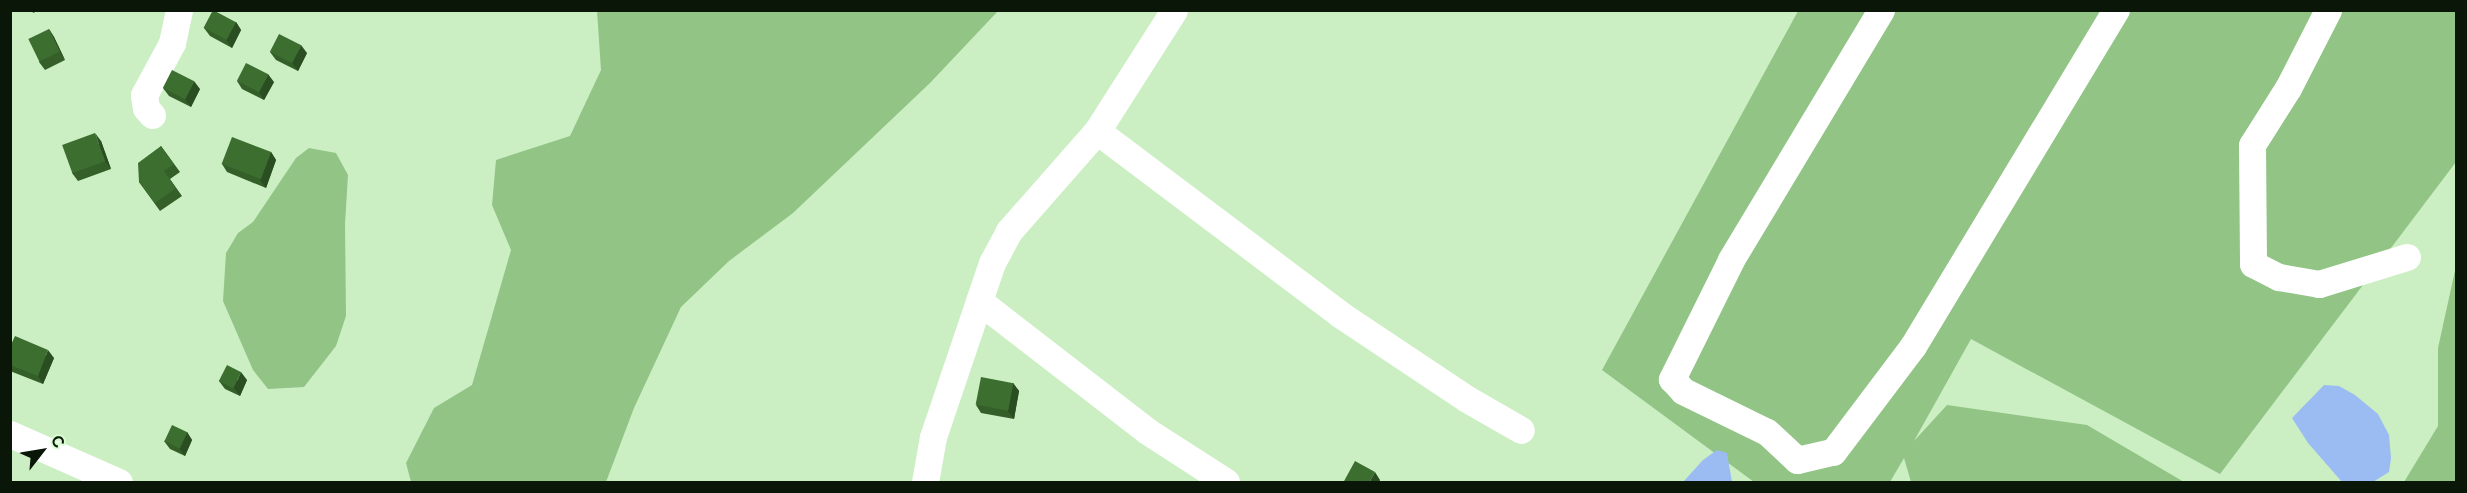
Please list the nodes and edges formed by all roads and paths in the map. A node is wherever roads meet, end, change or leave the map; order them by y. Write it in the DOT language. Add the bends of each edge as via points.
graph roads {
  1 [pos="179,10"];
  2 [pos="1174,10"];
  3 [pos="1881,10"];
  4 [pos="2116,10"];
  5 [pos="2328,10"];
  6 [pos="152,115"];
  7 [pos="1097,131"];
  8 [pos="2407,257"];
  9 [pos="979,301"];
  10 [pos="1521,430"];
  11 [pos="10,434"];
  12 [pos="119,483"];
  13 [pos="925,483"];
  14 [pos="1226,483"];
  1 -- 6 [label="street" via="172,43 144,95"];
  2 -- 7 [label="street"];
  3 -- 4 [label="street" via="1731,260 1672,379 1683,391 1767,432 1797,460 1833,452 1913,346"];
  5 -- 8 [label="street" via="2288,88 2252,145 2253,264 2279,277 2319,284"];
  7 -- 9 [label="street" via="1009,231 992,263"];
  7 -- 10 [label="street" via="1341,315"];
  9 -- 13 [label="street" via="933,437"];
  9 -- 14 [label="street" via="1147,430"];
  11 -- 12 [label="street"];
}
